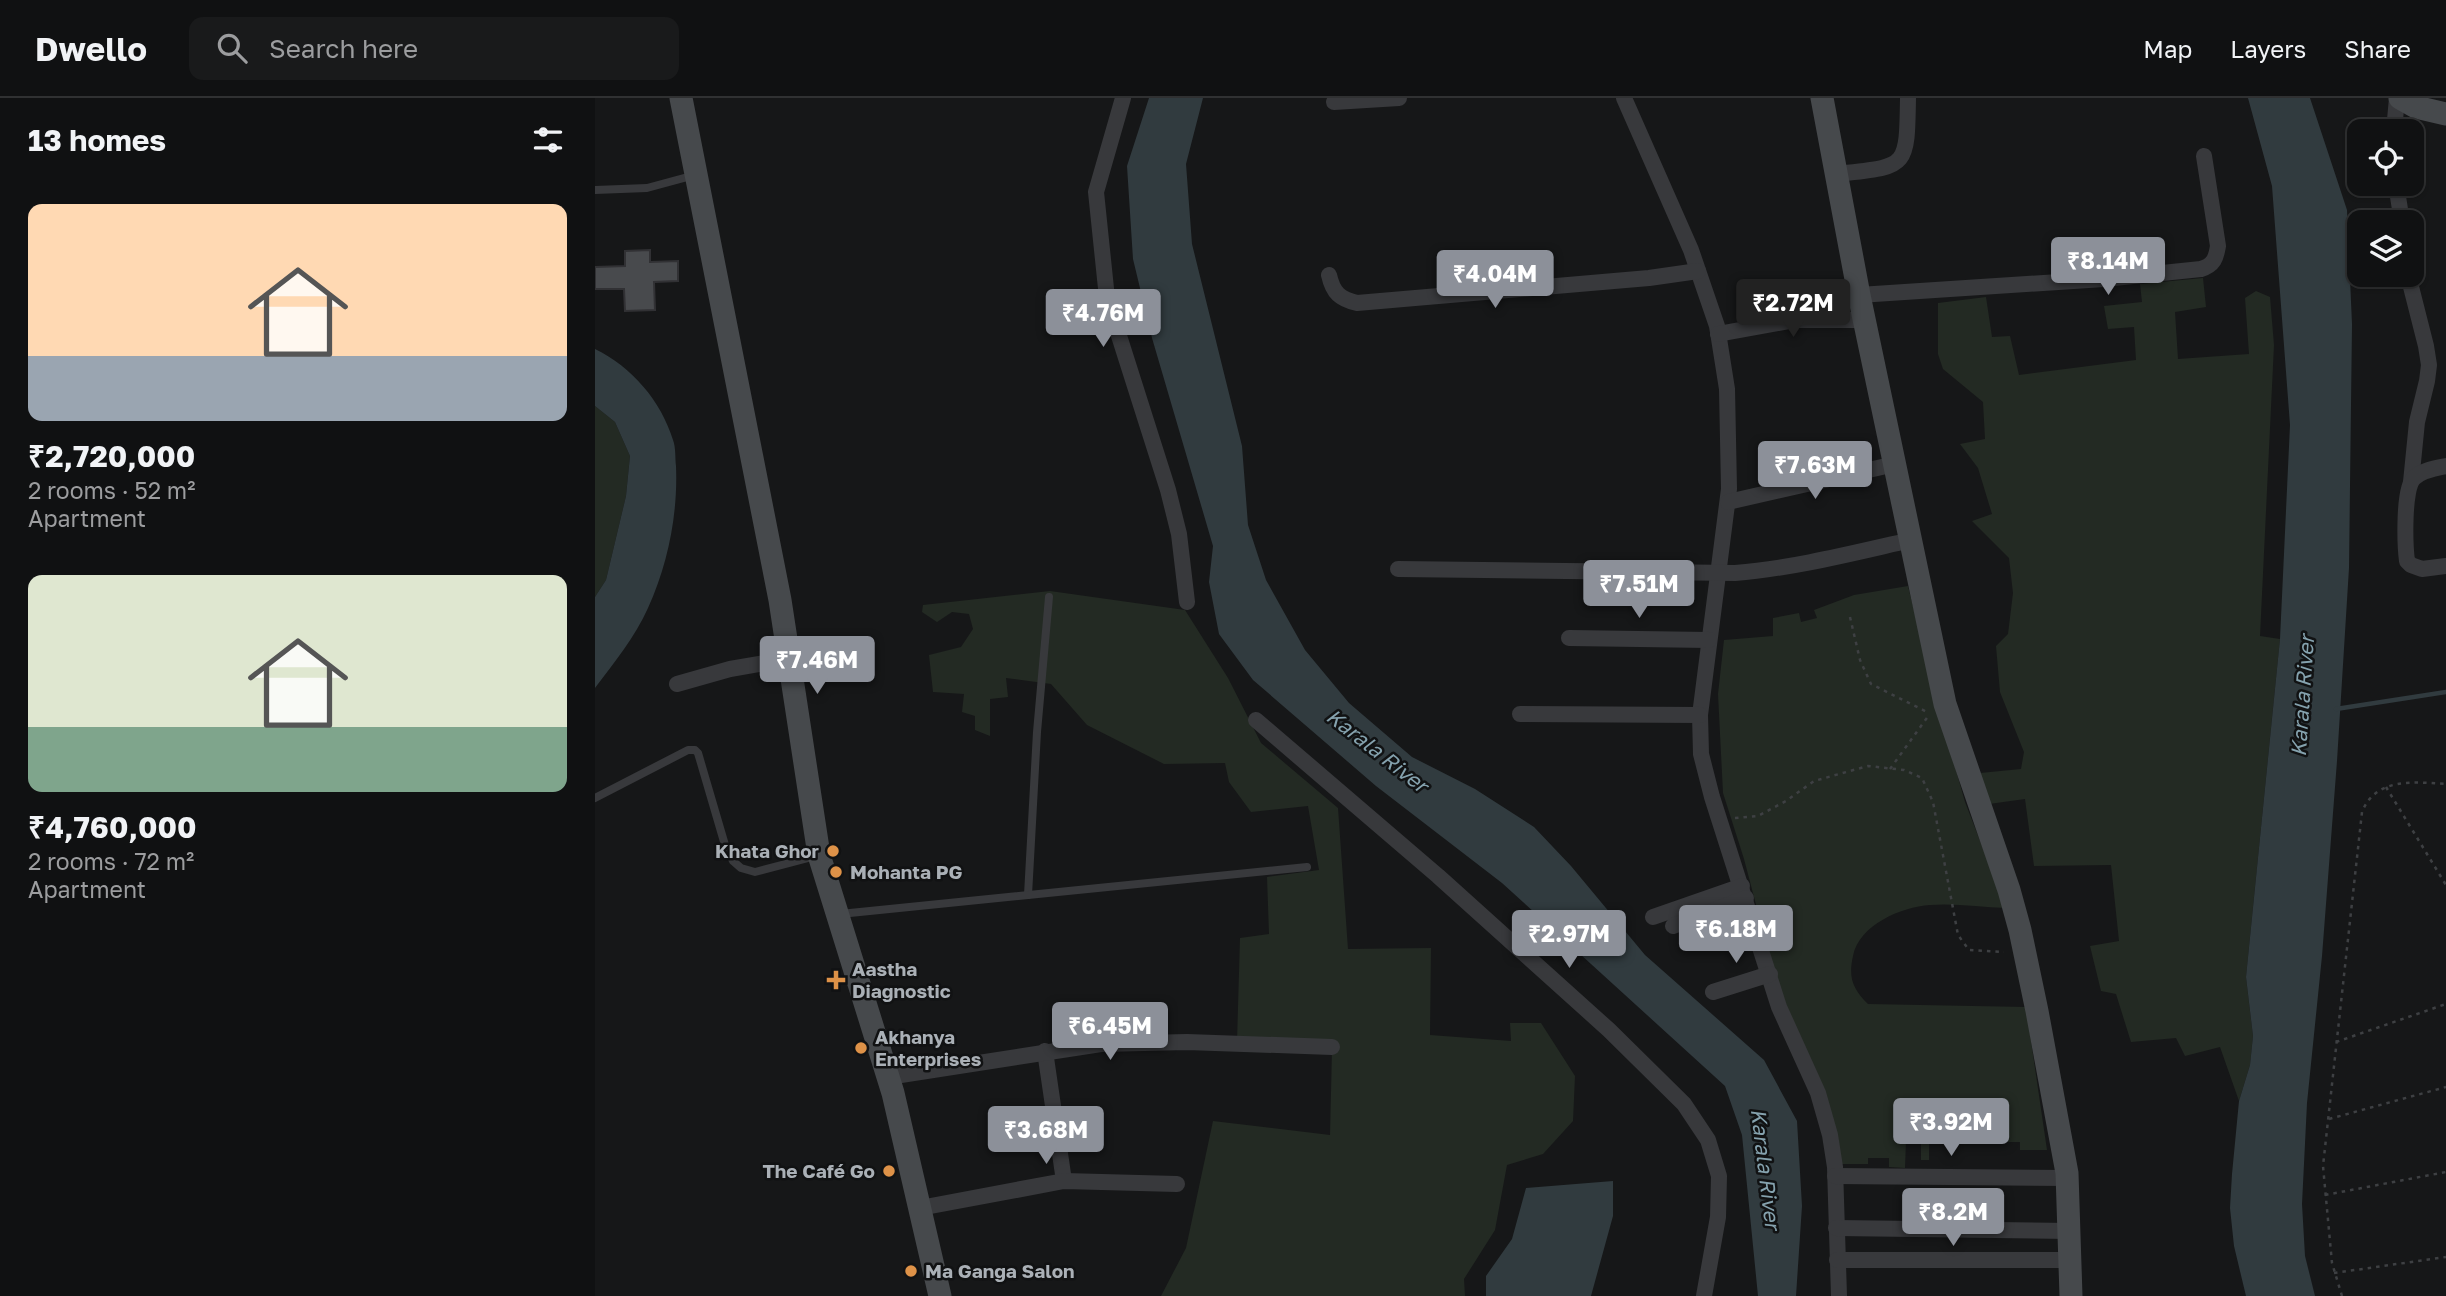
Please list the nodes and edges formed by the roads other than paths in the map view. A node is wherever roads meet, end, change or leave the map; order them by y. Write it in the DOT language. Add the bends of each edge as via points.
graph roads {
  1 [pos="681,98"];
  2 [pos="1123,98"];
  3 [pos="1399,98"];
  4 [pos="1624,98"];
  5 [pos="1822,98"];
  6 [pos="1908,98"];
  7 [pos="2399,98"];
  8 [pos="1334,102"];
  9 [pos="2446,107"];
  10 [pos="2446,114"];
  11 [pos="2396,119"];
  12 [pos="2204,156"];
  13 [pos="1837,174"];
  14 [pos="696,175"];
  15 [pos="595,190"];
  16 [pos="1698,271"];
  17 [pos="1329,275"];
  18 [pos="2411,287"];
  19 [pos="1859,295"];
  20 [pos="1865,320"];
  21 [pos="1718,334"];
  22 [pos="1895,464"];
  23 [pos="2446,466"];
  24 [pos="2411,482"];
  25 [pos="1728,502"];
  26 [pos="1911,540"];
  27 [pos="2446,566"];
  28 [pos="1398,569"];
  29 [pos="1718,573"];
  30 [pos="1049,597"];
  31 [pos="1187,601"];
  32 [pos="1569,638"];
  33 [pos="1709,640"];
  34 [pos="789,659"];
  35 [pos="677,684"];
  36 [pos="1520,714"];
  37 [pos="1700,715"];
  38 [pos="1256,720"];
  39 [pos="595,798"];
  40 [pos="819,855"];
  41 [pos="1307,867"];
  42 [pos="1744,892"];
  43 [pos="1028,895"];
  44 [pos="837,914"];
  45 [pos="1653,917"];
  46 [pos="1673,926"];
  47 [pos="1770,974"];
  48 [pos="1713,992"];
  49 [pos="1332,1046"];
  50 [pos="1045,1051"];
  51 [pos="888,1077"];
  52 [pos="1835,1176"];
  53 [pos="2067,1178"];
  54 [pos="1064,1181"];
  55 [pos="1177,1184"];
  56 [pos="920,1208"];
  57 [pos="1836,1228"];
  58 [pos="2070,1231"];
  59 [pos="2071,1259"];
  60 [pos="1837,1260"];
  61 [pos="940,1296"];
  62 [pos="1705,1296"];
  63 [pos="1839,1296"];
  64 [pos="2071,1296"];
  1 -- 14 [label="street"];
  2 -- 31 [label="street" via="1096,192 1107,298 1168,490"];
  3 -- 8 [label="street"];
  4 -- 16 [label="street"];
  5 -- 13 [label="street"];
  6 -- 13 [label="street" via="1906,148 1896,163"];
  7 -- 10 [label="street"];
  7 -- 11 [label="street"];
  9 -- 10 [label="street"];
  12 -- 19 [label="street" via="2218,246 2210,266 2104,279"];
  13 -- 19 [label="street"];
  14 -- 15 [label="lane" via="647,188"];
  14 -- 34 [label="street"];
  16 -- 17 [label="street" via="1357,303 1344,300 1332,289"];
  16 -- 21 [label="street"];
  18 -- 24 [label="street" via="2429,366"];
  19 -- 20 [label="street"];
  20 -- 21 [label="street" via="1795,320"];
  20 -- 22 [label="street"];
  21 -- 25 [label="street" via="1727,388"];
  22 -- 25 [label="street"];
  22 -- 26 [label="street"];
  23 -- 24 [label="street" via="2415,476"];
  24 -- 27 [label="street" via="2407,561 2422,569"];
  25 -- 29 [label="street"];
  26 -- 29 [label="street" via="1765,571"];
  26 -- 53 [label="street" via="1949,720 2001,864 2025,952"];
  28 -- 29 [label="street"];
  29 -- 33 [label="street"];
  30 -- 43 [label="lane"];
  32 -- 33 [label="street"];
  33 -- 37 [label="street"];
  34 -- 35 [label="street"];
  34 -- 40 [label="street"];
  36 -- 37 [label="street"];
  37 -- 42 [label="street" via="1703,764"];
  38 -- 62 [label="street" via="1438,876 1685,1104 1708,1140 1719,1176 1718,1217"];
  39 -- 40 [label="lane" via="695,750 725,845 741,868 755,872"];
  40 -- 44 [label="street"];
  41 -- 43 [label="lane"];
  42 -- 45 [label="street"];
  42 -- 46 [label="street"];
  42 -- 47 [label="street"];
  43 -- 44 [label="lane"];
  44 -- 51 [label="street"];
  47 -- 48 [label="street"];
  47 -- 52 [label="street" via="1779,1007 1818,1093 1831,1135"];
  49 -- 50 [label="street" via="1152,1042"];
  50 -- 51 [label="street"];
  50 -- 54 [label="street"];
  51 -- 56 [label="street"];
  52 -- 53 [label="street"];
  52 -- 57 [label="street"];
  53 -- 58 [label="street"];
  54 -- 55 [label="street"];
  54 -- 56 [label="street"];
  56 -- 61 [label="street"];
  57 -- 58 [label="street"];
  57 -- 60 [label="street"];
  58 -- 59 [label="street"];
  59 -- 60 [label="street"];
  59 -- 64 [label="street"];
  60 -- 63 [label="street"];
}
